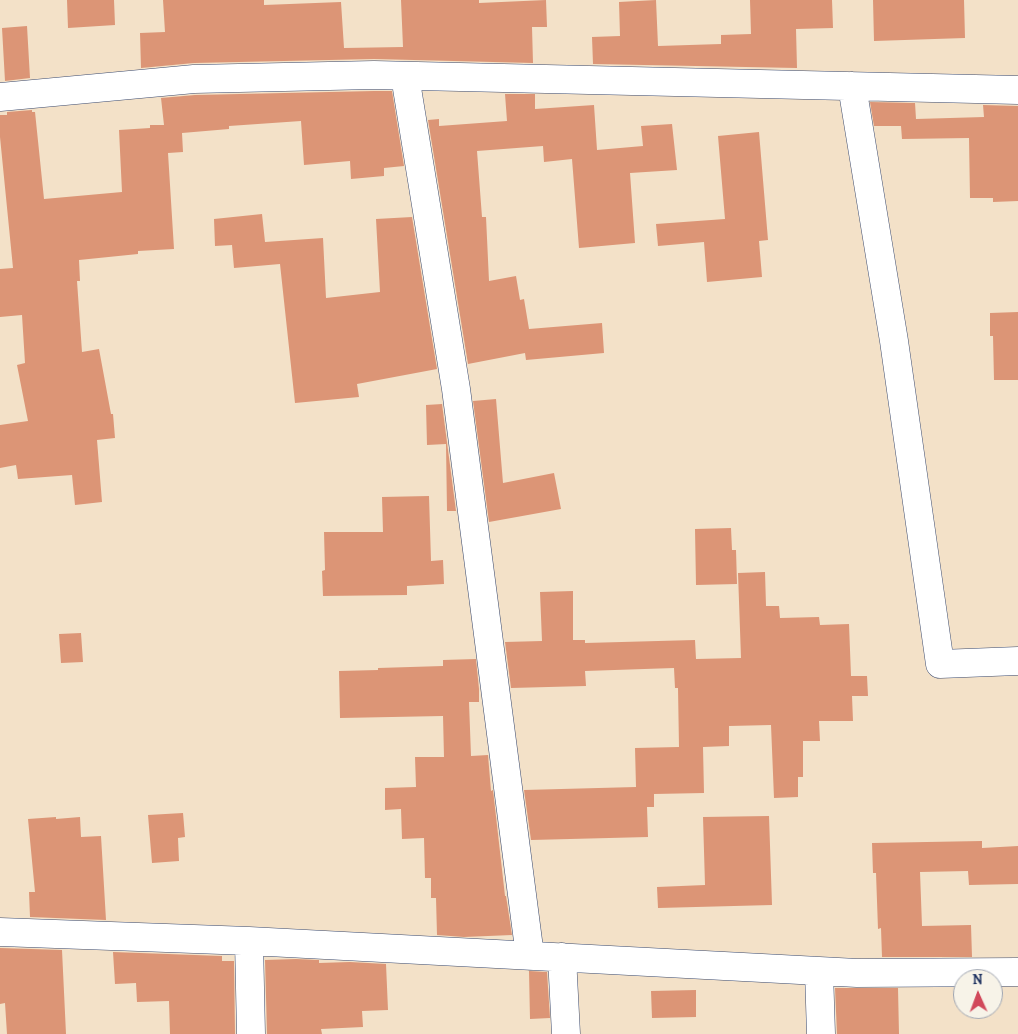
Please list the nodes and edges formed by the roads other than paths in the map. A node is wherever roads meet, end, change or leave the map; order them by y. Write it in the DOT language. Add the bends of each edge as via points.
graph roads {
  1 [pos="406,76"];
  2 [pos="852,86"];
  3 [pos="1018,90"];
  4 [pos="0,97"];
  5 [pos="1018,661"];
  6 [pos="0,932"];
  7 [pos="249,941"];
  8 [pos="530,956"];
  9 [pos="562,957"];
  10 [pos="819,972"];
  11 [pos="1018,972"];
  12 [pos="252,1034"];
  13 [pos="566,1034"];
  14 [pos="821,1034"];
  1 -- 2 [label="street"];
  1 -- 4 [label="street" via="194,80"];
  1 -- 8 [label="street" via="456,389"];
  2 -- 3 [label="street"];
  2 -- 5 [label="street" via="894,341 940,664"];
  6 -- 7 [label="street"];
  7 -- 8 [label="street"];
  7 -- 12 [label="street"];
  8 -- 9 [label="street"];
  9 -- 10 [label="street"];
  9 -- 13 [label="street"];
  10 -- 11 [label="street"];
  10 -- 14 [label="street"];
}
